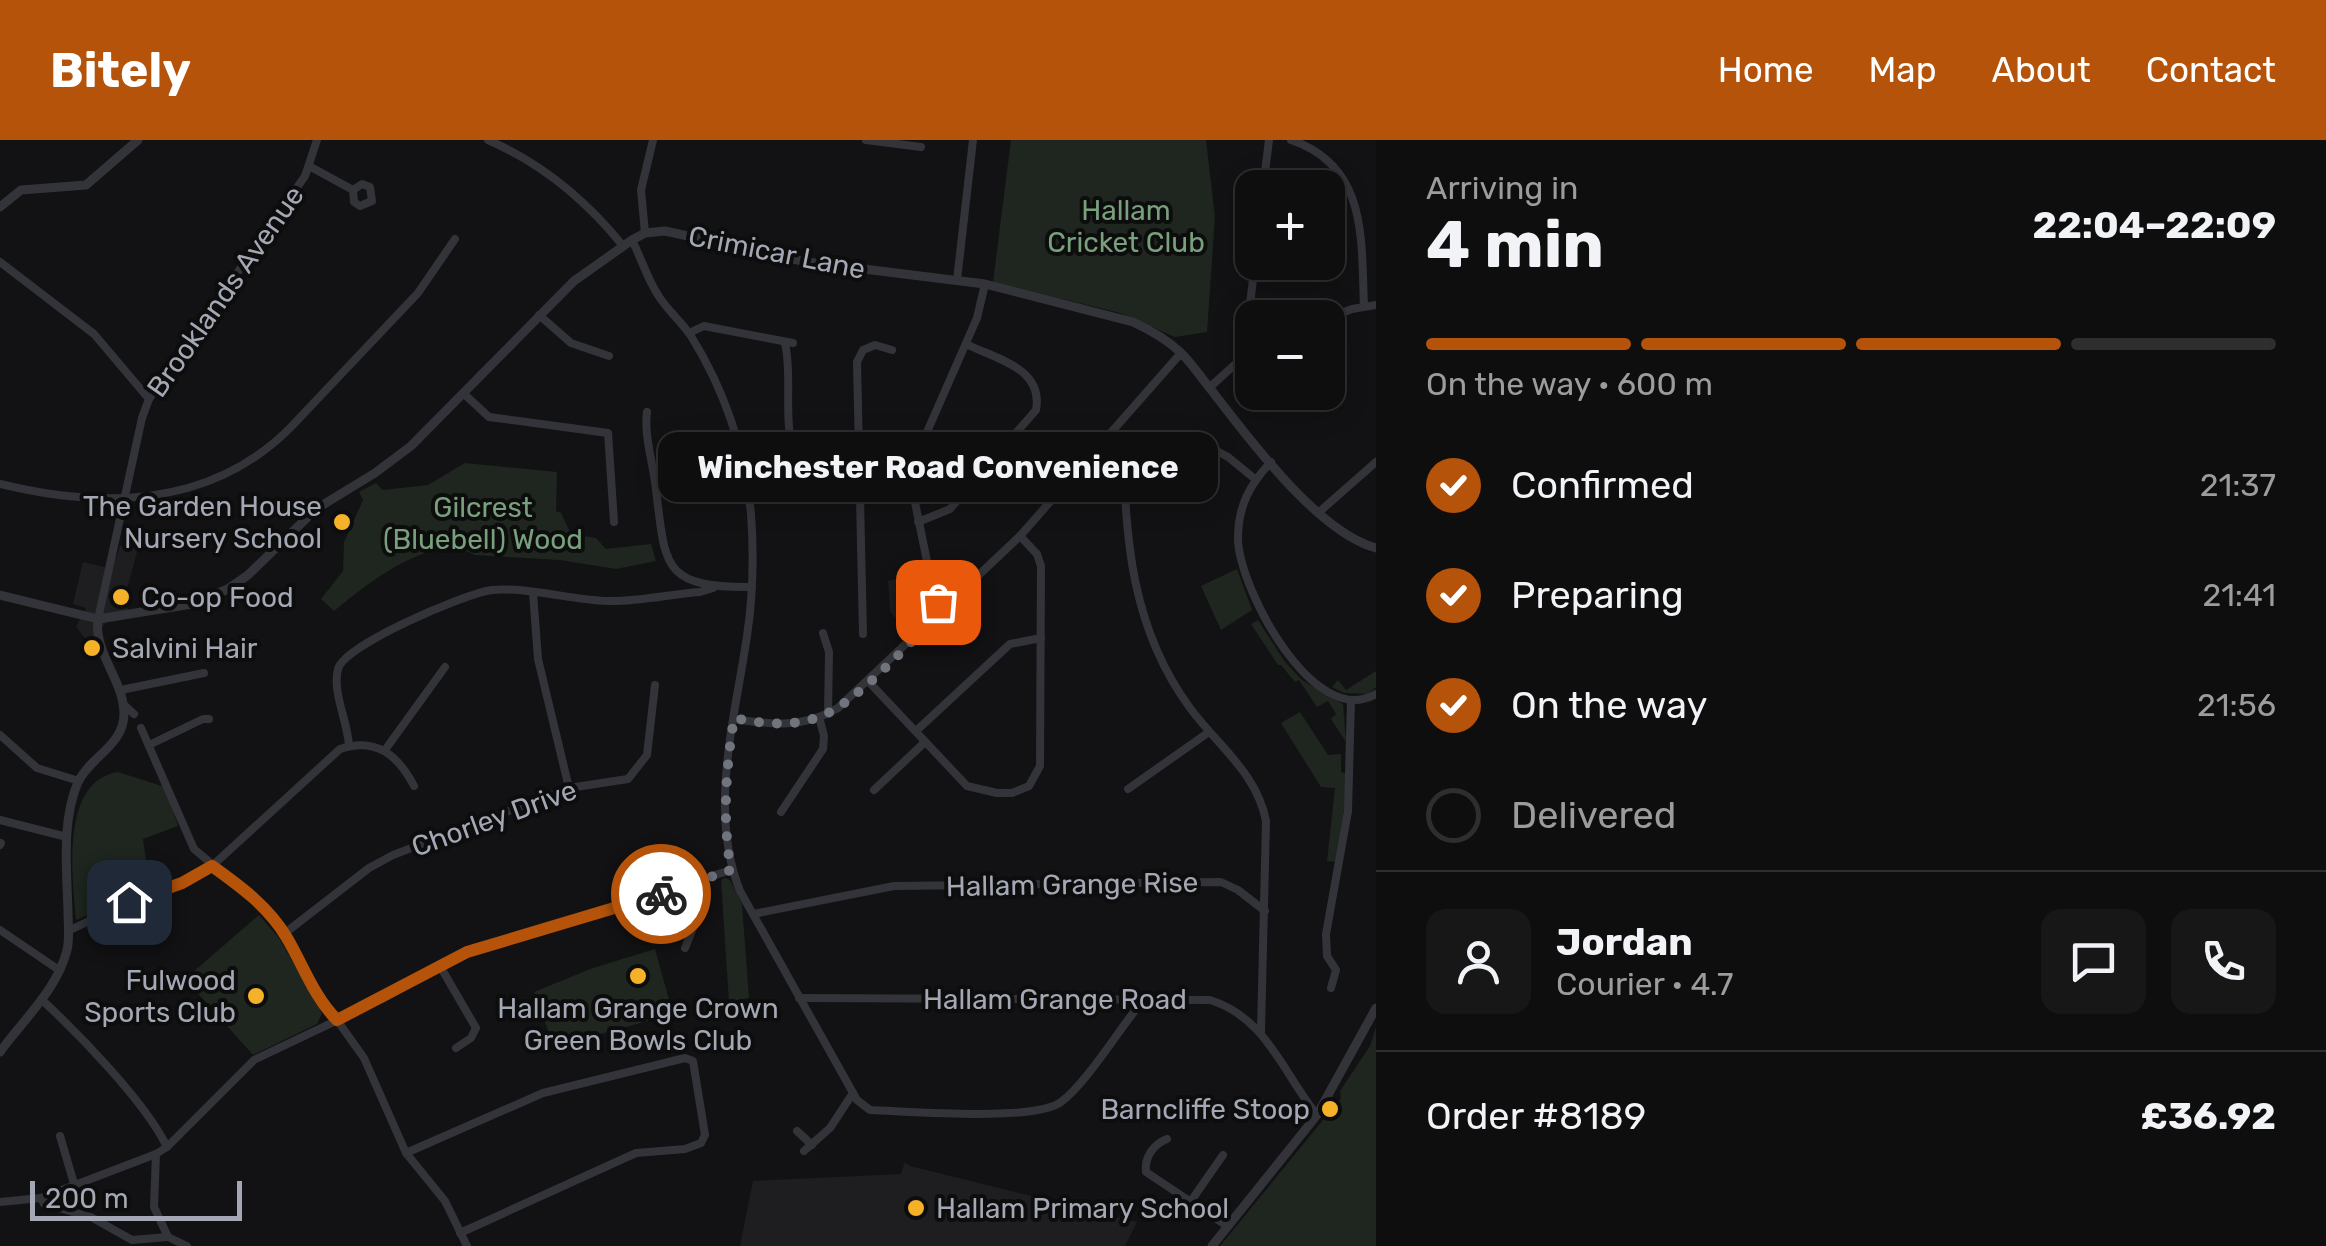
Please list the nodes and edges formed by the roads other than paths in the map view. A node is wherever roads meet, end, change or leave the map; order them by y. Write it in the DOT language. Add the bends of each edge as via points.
graph roads {
  1 [pos="138,140"];
  2 [pos="318,140"];
  3 [pos="488,140"];
  4 [pos="653,140"];
  5 [pos="866,140"];
  6 [pos="973,140"];
  7 [pos="1269,140"];
  8 [pos="1291,140"];
  9 [pos="921,147"];
  10 [pos="309,166"];
  11 [pos="1266,170"];
  12 [pos="352,190"];
  13 [pos="0,208"];
  14 [pos="645,233"];
  15 [pos="454,239"];
  16 [pos="628,243"];
  17 [pos="0,262"];
  18 [pos="957,280"];
  19 [pos="984,284"];
  20 [pos="1376,305"];
  21 [pos="1364,306"];
  22 [pos="1345,312"];
  23 [pos="539,315"];
  24 [pos="689,334"];
  25 [pos="966,344"];
  26 [pos="892,350"];
  27 [pos="1181,353"];
  28 [pos="609,356"];
  29 [pos="1235,364"];
  30 [pos="1209,388"];
  31 [pos="463,393"];
  32 [pos="150,399"];
  33 [pos="647,412"];
  34 [pos="1122,418"];
  35 [pos="1104,440"];
  36 [pos="1123,445"];
  37 [pos="1209,447"];
  38 [pos="1271,462"];
  39 [pos="1376,462"];
  40 [pos="802,464"];
  41 [pos="860,468"];
  42 [pos="909,473"];
  43 [pos="1255,479"];
  44 [pos="0,484"];
  45 [pos="125,500"];
  46 [pos="1318,514"];
  47 [pos="614,522"];
  48 [pos="918,522"];
  49 [pos="1020,536"];
  50 [pos="1376,548"];
  51 [pos="698,584"];
  52 [pos="752,587"];
  53 [pos="713,588"];
  54 [pos="533,593"];
  55 [pos="691,593"];
  56 [pos="0,595"];
  57 [pos="943,610"];
  58 [pos="98,620"];
  59 [pos="824,634"];
  60 [pos="863,634"];
  61 [pos="1041,638"];
  62 [pos="445,666"];
  63 [pos="204,673"];
  64 [pos="868,681"];
  65 [pos="655,686"];
  66 [pos="121,690"];
  67 [pos="1376,694"];
  68 [pos="1351,700"];
  69 [pos="123,704"];
  70 [pos="134,714"];
  71 [pos="824,716"];
  72 [pos="734,718"];
  73 [pos="210,719"];
  74 [pos="141,728"];
  75 [pos="916,731"];
  76 [pos="1209,732"];
  77 [pos="0,735"];
  78 [pos="926,742"];
  79 [pos="149,745"];
  80 [pos="349,746"];
  81 [pos="385,750"];
  82 [pos="78,781"];
  83 [pos="414,786"];
  84 [pos="569,788"];
  85 [pos="1128,789"];
  86 [pos="874,790"];
  87 [pos="781,812"];
  88 [pos="0,820"];
  89 [pos="67,837"];
  90 [pos="212,866"];
  91 [pos="731,870"];
  92 [pos="684,886"];
  93 [pos="1265,911"];
  94 [pos="753,914"];
  95 [pos="0,930"];
  96 [pos="68,931"];
  97 [pos="285,933"];
  98 [pos="685,948"];
  99 [pos="440,966"];
  100 [pos="59,970"];
  101 [pos="1331,988"];
  102 [pos="799,998"];
  103 [pos="1136,998"];
  104 [pos="41,999"];
  105 [pos="1376,1008"];
  106 [pos="337,1020"];
  107 [pos="1260,1031"];
  108 [pos="456,1048"];
  109 [pos="0,1052"];
  110 [pos="853,1094"];
  111 [pos="870,1110"];
  112 [pos="843,1111"];
  113 [pos="1317,1115"];
  114 [pos="797,1131"];
  115 [pos="60,1136"];
  116 [pos="1167,1138"];
  117 [pos="167,1148"];
  118 [pos="406,1153"];
  119 [pos="156,1154"];
  120 [pos="1223,1155"];
  121 [pos="74,1187"];
  122 [pos="41,1198"];
  123 [pos="1190,1201"];
  124 [pos="0,1202"];
  125 [pos="1227,1226"];
  126 [pos="460,1233"];
  127 [pos="168,1237"];
  128 [pos="188,1246"];
  129 [pos="467,1246"];
  130 [pos="1212,1246"];
  1 -- 13 [label="street" via="86,185 21,190"];
  2 -- 10 [label="street, Brooklands Avenue"];
  3 -- 16 [label="street" via="570,189"];
  4 -- 14 [label="street" via="641,190"];
  5 -- 9 [label="street"];
  6 -- 18 [label="street"];
  7 -- 11 [label="street"];
  8 -- 21 [label="street" via="1332,164 1349,187 1358,216"];
  10 -- 12 [label="street"];
  10 -- 32 [label="street, Brooklands Avenue"];
  14 -- 16 [label="street"];
  14 -- 18 [label="street, Crimicar Lane" via="673,231 807,262"];
  15 -- 45 [label="street" via="426,284 274,444 216,478"];
  16 -- 23 [label="street"];
  16 -- 24 [label="street"];
  17 -- 32 [label="street" via="94,334"];
  18 -- 19 [label="street, Crimicar Lane"];
  19 -- 25 [label="street"];
  19 -- 27 [label="street, Crimicar Lane" via="1132,322"];
  20 -- 21 [label="street"];
  21 -- 22 [label="street"];
  23 -- 28 [label="street" via="571,343"];
  23 -- 31 [label="street"];
  24 -- 40 [label="street" via="704,326 789,343 790,428"];
  24 -- 52 [label="street" via="720,387 741,450"];
  25 -- 42 [label="street"];
  25 -- 48 [label="street" via="1031,378 1036,410 950,509"];
  26 -- 41 [label="street" via="875,344 857,362"];
  27 -- 30 [label="street, Crimicar Lane"];
  27 -- 34 [label="street"];
  29 -- 30 [label="street"];
  30 -- 38 [label="street, Crimicar Lane"];
  31 -- 47 [label="street" via="489,418 608,433"];
  31 -- 58 [label="street" via="391,462 316,509 228,589 167,610"];
  32 -- 45 [label="street, Brooklands Avenue"];
  33 -- 51 [label="street" via="667,557"];
  34 -- 35 [label="street"];
  34 -- 36 [label="street"];
  35 -- 36 [label="street"];
  35 -- 49 [label="street"];
  36 -- 76 [label="street" via="1126,539 1138,600 1165,668"];
  37 -- 43 [label="street"];
  38 -- 43 [label="street"];
  38 -- 46 [label="street, Crimicar Lane"];
  39 -- 46 [label="street"];
  41 -- 42 [label="street"];
  41 -- 60 [label="street"];
  42 -- 48 [label="street"];
  43 -- 68 [label="street" via="1238,534 1248,584 1305,674"];
  44 -- 45 [label="street" via="69,498"];
  45 -- 58 [label="street, Brooklands Avenue"];
  46 -- 50 [label="street, Crimicar Lane" via="1349,538"];
  48 -- 57 [label="street"];
  49 -- 57 [label="street"];
  49 -- 61 [label="street" via="1040,559"];
  51 -- 53 [label="street"];
  51 -- 55 [label="street"];
  52 -- 53 [label="street"];
  52 -- 72 [label="street"];
  53 -- 55 [label="street"];
  54 -- 55 [label="street" via="609,601"];
  54 -- 80 [label="street" via="468,595 350,652 337,676"];
  54 -- 84 [label="street" via="538,659"];
  56 -- 58 [label="street"];
  57 -- 64 [label="street"];
  58 -- 66 [label="street" via="97,637"];
  59 -- 71 [label="street"];
  61 -- 75 [label="street" via="1010,644"];
  61 -- 78 [label="street" via="1040,766 1029,786 1012,793 972,789"];
  62 -- 81 [label="street"];
  63 -- 66 [label="street"];
  64 -- 71 [label="street"];
  64 -- 75 [label="street"];
  65 -- 84 [label="street, Chorley Drive" via="650,748 639,770 621,781"];
  66 -- 69 [label="street"];
  67 -- 68 [label="street"];
  68 -- 101 [label="street" via="1348,811 1326,934 1326,956 1336,970"];
  69 -- 70 [label="street"];
  69 -- 82 [label="street" via="122,729"];
  71 -- 72 [label="street" via="779,725"];
  71 -- 87 [label="street" via="822,750"];
  72 -- 91 [label="street" via="726,792"];
  73 -- 79 [label="street"];
  74 -- 79 [label="street"];
  75 -- 78 [label="street"];
  76 -- 85 [label="street"];
  76 -- 93 [label="street" via="1242,768 1263,808"];
  77 -- 82 [label="street" via="37,768"];
  78 -- 86 [label="street"];
  79 -- 90 [label="street" via="188,840"];
  80 -- 81 [label="street"];
  80 -- 90 [label="street" via="334,752"];
  81 -- 83 [label="street"];
  82 -- 89 [label="street"];
  84 -- 97 [label="street, Chorley Drive" via="381,861"];
  88 -- 89 [label="street"];
  89 -- 96 [label="street"];
  90 -- 96 [label="street"];
  90 -- 97 [label="street"];
  91 -- 92 [label="street"];
  91 -- 94 [label="street"];
  92 -- 98 [label="street" via="695,923"];
  92 -- 99 [label="street"];
  93 -- 94 [label="street, Hallam Grange Rise" via="1221,882 894,886"];
  93 -- 107 [label="street"];
  94 -- 102 [label="street"];
  95 -- 100 [label="street"];
  96 -- 100 [label="street"];
  97 -- 106 [label="street"];
  99 -- 106 [label="street"];
  99 -- 108 [label="street" via="476,1028"];
  100 -- 104 [label="street"];
  102 -- 103 [label="street, Hallam Grange Road"];
  102 -- 110 [label="street"];
  103 -- 107 [label="street, Hallam Grange Road" via="1210,1000"];
  103 -- 111 [label="street" via="1134,1012 1050,1108"];
  104 -- 109 [label="street"];
  104 -- 117 [label="street" via="154,1123"];
  105 -- 113 [label="street"];
  106 -- 117 [label="street" via="254,1060"];
  106 -- 118 [label="street" via="369,1069"];
  107 -- 113 [label="street, Hallam Grange Road"];
  110 -- 111 [label="street"];
  110 -- 112 [label="street"];
  111 -- 112 [label="street"];
  112 -- 114 [label="street" via="808,1148"];
  113 -- 125 [label="street"];
  115 -- 121 [label="street"];
  116 -- 123 [label="street" via="1154,1146 1146,1172"];
  117 -- 119 [label="street"];
  118 -- 126 [label="street" via="446,1201"];
  118 -- 126 [label="street" via="543,1092 685,1058 696,1066 705,1136 697,1146 636,1153"];
  119 -- 121 [label="street"];
  119 -- 127 [label="street" via="154,1207"];
  120 -- 123 [label="street"];
  121 -- 122 [label="street"];
  122 -- 124 [label="street"];
  122 -- 127 [label="street" via="132,1240"];
  123 -- 125 [label="street"];
  125 -- 130 [label="street"];
  126 -- 129 [label="street"];
  127 -- 128 [label="street"];
}
